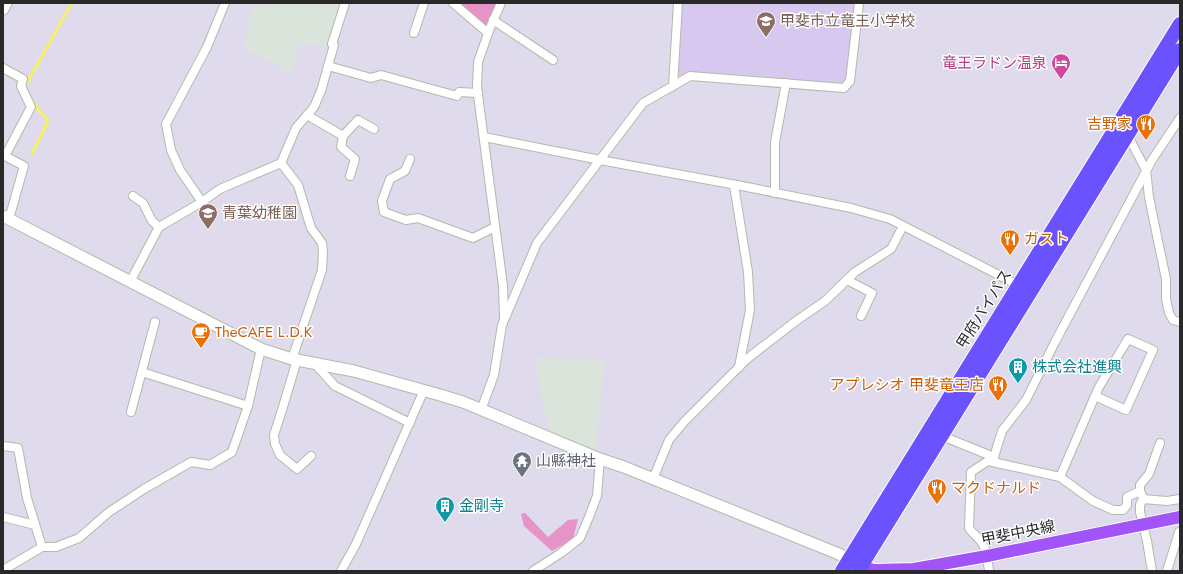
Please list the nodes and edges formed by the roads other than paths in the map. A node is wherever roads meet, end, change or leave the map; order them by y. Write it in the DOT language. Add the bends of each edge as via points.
graph roads {
  1 [pos="6,3"];
  2 [pos="225,3"];
  3 [pos="344,3"];
  4 [pos="424,3"];
  5 [pos="453,3"];
  6 [pos="501,3"];
  7 [pos="678,3"];
  8 [pos="859,3"];
  9 [pos="3,9"];
  10 [pos="494,20"];
  11 [pos="1180,24"];
  12 [pos="414,33"];
  13 [pos="488,33"];
  14 [pos="1180,50"];
  15 [pos="553,60"];
  16 [pos="328,66"];
  17 [pos="3,68"];
  18 [pos="786,84"];
  19 [pos="673,86"];
  20 [pos="478,93"];
  21 [pos="307,115"];
  22 [pos="1179,122"];
  23 [pos="374,129"];
  24 [pos="343,136"];
  25 [pos="1128,136"];
  26 [pos="484,137"];
  27 [pos="410,159"];
  28 [pos="600,160"];
  29 [pos="281,163"];
  30 [pos="1146,170"];
  31 [pos="350,176"];
  32 [pos="734,185"];
  33 [pos="776,193"];
  34 [pos="133,196"];
  35 [pos="202,202"];
  36 [pos="6,218"];
  37 [pos="903,226"];
  38 [pos="159,227"];
  39 [pos="495,227"];
  40 [pos="847,280"];
  41 [pos="130,282"];
  42 [pos="1018,285"];
  43 [pos="861,316"];
  44 [pos="504,319"];
  45 [pos="155,322"];
  46 [pos="1180,322"];
  47 [pos="261,349"];
  48 [pos="294,359"];
  49 [pos="315,364"];
  50 [pos="739,368"];
  51 [pos="142,372"];
  52 [pos="424,390"];
  53 [pos="1095,396"];
  54 [pos="248,406"];
  55 [pos="481,410"];
  56 [pos="131,412"];
  57 [pos="410,423"];
  58 [pos="942,436"];
  59 [pos="1160,443"];
  60 [pos="3,446"];
  61 [pos="311,456"];
  62 [pos="600,459"];
  63 [pos="991,459"];
  64 [pos="1060,477"];
  65 [pos="654,479"];
  66 [pos="1142,495"];
  67 [pos="1180,499"];
  68 [pos="3,516"];
  69 [pos="1180,517"];
  70 [pos="1143,524"];
  71 [pos="35,525"];
  72 [pos="1179,532"];
  73 [pos="42,547"];
  74 [pos="987,556"];
  75 [pos="853,567"];
  76 [pos="3,571"];
  77 [pos="341,571"];
  78 [pos="534,571"];
  79 [pos="990,571"];
  80 [pos="1152,571"];
  81 [pos="1167,571"];
  1 -- 9 [label="street"];
  2 -- 35 [label="street" via="208,47 166,124 171,150 177,164"];
  3 -- 16 [label="street"];
  4 -- 12 [label="street"];
  5 -- 13 [label="street"];
  6 -- 10 [label="street"];
  7 -- 19 [label="street"];
  8 -- 18 [label="street" via="850,81 844,88"];
  10 -- 13 [label="street"];
  10 -- 15 [label="street"];
  11 -- 42 [label="highway, 甲府バイパス"];
  13 -- 20 [label="street" via="478,62"];
  14 -- 25 [label="highway, 甲府バイパス"];
  16 -- 20 [label="street" via="371,78 381,75 458,96 459,92"];
  16 -- 21 [label="street" via="321,91"];
  17 -- 36 [label="street" via="23,79 21,86 31,107 5,156 24,166"];
  18 -- 19 [label="street" via="690,76"];
  18 -- 33 [label="street" via="775,142"];
  19 -- 28 [label="street" via="643,103"];
  20 -- 26 [label="street"];
  21 -- 24 [label="street"];
  21 -- 29 [label="street" via="296,128"];
  22 -- 30 [label="street"];
  23 -- 24 [label="street" via="358,120"];
  24 -- 31 [label="street" via="341,148 355,159"];
  25 -- 30 [label="street"];
  25 -- 58 [label="highway, 甲府バイパス"];
  26 -- 28 [label="street"];
  26 -- 39 [label="street"];
  27 -- 39 [label="street" via="404,171 390,179 382,201 384,212 406,220 418,218 473,238"];
  28 -- 32 [label="street"];
  28 -- 44 [label="street" via="537,243"];
  29 -- 35 [label="street" via="220,189"];
  29 -- 48 [label="street" via="298,185 311,228 322,244 323,251 322,270"];
  30 -- 46 [label="street" via="1166,279 1169,313 1173,320"];
  30 -- 63 [label="street" via="1026,400 1002,431"];
  32 -- 33 [label="street"];
  32 -- 50 [label="street" via="748,272 750,310"];
  33 -- 37 [label="street" via="851,208 890,219"];
  34 -- 38 [label="street" via="143,203"];
  35 -- 38 [label="street"];
  36 -- 41 [label="street"];
  37 -- 40 [label="street" via="891,249"];
  37 -- 42 [label="street"];
  38 -- 41 [label="street"];
  39 -- 44 [label="street" via="503,286"];
  40 -- 43 [label="street" via="872,293"];
  40 -- 50 [label="street" via="825,301 748,358"];
  41 -- 47 [label="street"];
  42 -- 75 [label="highway, 甲府バイパス"];
  44 -- 55 [label="street" via="494,375"];
  45 -- 51 [label="street"];
  47 -- 48 [label="street"];
  47 -- 54 [label="street"];
  48 -- 49 [label="street"];
  48 -- 61 [label="street" via="274,435 275,444 280,455 297,469"];
  49 -- 52 [label="street" via="354,371"];
  49 -- 57 [label="street" via="335,386"];
  50 -- 65 [label="street" via="669,440"];
  51 -- 54 [label="street"];
  51 -- 56 [label="street"];
  52 -- 55 [label="street"];
  52 -- 57 [label="street"];
  53 -- 53 [label="street" via="1128,339 1153,350 1126,410"];
  53 -- 64 [label="street"];
  54 -- 73 [label="street" via="232,452 210,465 191,462 110,512 79,538 56,547"];
  55 -- 62 [label="street"];
  57 -- 77 [label="street" via="356,544"];
  58 -- 63 [label="street"];
  58 -- 75 [label="highway, 甲府バイパス"];
  59 -- 66 [label="street" via="1149,474 1140,485"];
  60 -- 71 [label="street" via="18,448"];
  62 -- 65 [label="street"];
  62 -- 78 [label="street" via="597,496 580,538"];
  63 -- 64 [label="street"];
  63 -- 74 [label="street" via="971,472 969,528 974,536 982,541"];
  64 -- 66 [label="street" via="1093,501 1114,510 1123,510 1127,497"];
  65 -- 75 [label="street" via="839,554"];
  66 -- 67 [label="street" via="1166,501"];
  66 -- 70 [label="street" via="1140,512"];
  68 -- 71 [label="street"];
  69 -- 70 [label="main road, 甲斐中央線"];
  70 -- 74 [label="main road, 甲斐中央線"];
  70 -- 80 [label="street"];
  71 -- 73 [label="street"];
  72 -- 81 [label="street"];
  73 -- 76 [label="street"];
  74 -- 75 [label="main road, 甲斐中央線" via="914,569 875,570"];
  74 -- 79 [label="street"];
}
